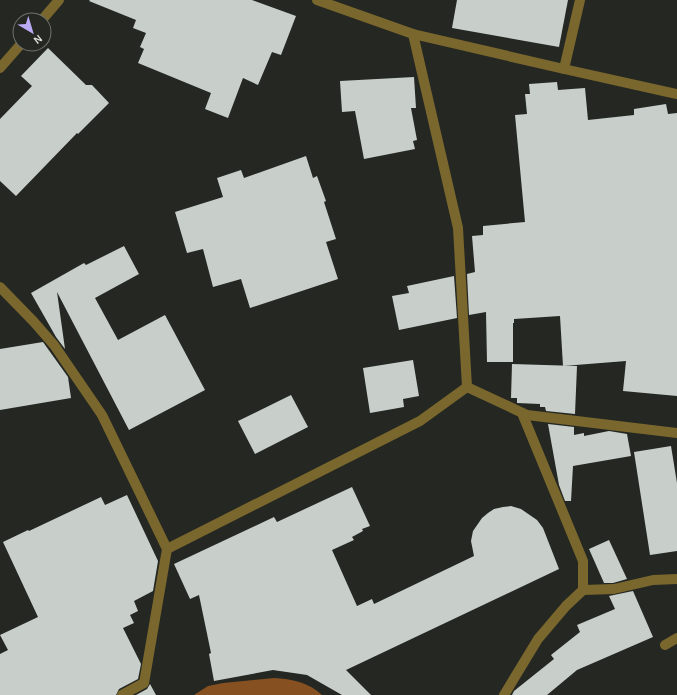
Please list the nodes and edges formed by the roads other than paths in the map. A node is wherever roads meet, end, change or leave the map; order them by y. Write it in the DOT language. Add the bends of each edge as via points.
graph roads {
  1 [pos="59,0"];
  2 [pos="317,0"];
  3 [pos="580,0"];
  4 [pos="49,12"];
  5 [pos="413,34"];
  6 [pos="14,52"];
  7 [pos="0,68"];
  8 [pos="564,69"];
  9 [pos="677,94"];
  10 [pos="0,287"];
  11 [pos="467,387"];
  12 [pos="522,413"];
  13 [pos="677,433"];
  14 [pos="167,549"];
  15 [pos="677,579"];
  16 [pos="583,590"];
  17 [pos="677,638"];
  18 [pos="666,645"];
  19 [pos="122,695"];
  20 [pos="504,695"];
  1 -- 4 [label="street"];
  2 -- 5 [label="street"];
  3 -- 8 [label="street"];
  5 -- 8 [label="street"];
  5 -- 11 [label="street" via="458,228"];
  6 -- 7 [label="street"];
  8 -- 9 [label="street"];
  10 -- 14 [label="street" via="54,345 102,415"];
  11 -- 12 [label="street"];
  11 -- 14 [label="street" via="420,421"];
  12 -- 13 [label="street"];
  12 -- 16 [label="street" via="583,561"];
  14 -- 19 [label="street" via="144,683"];
  15 -- 16 [label="street" via="653,580 614,589"];
  16 -- 20 [label="street" via="538,639"];
  17 -- 18 [label="street"];
}
